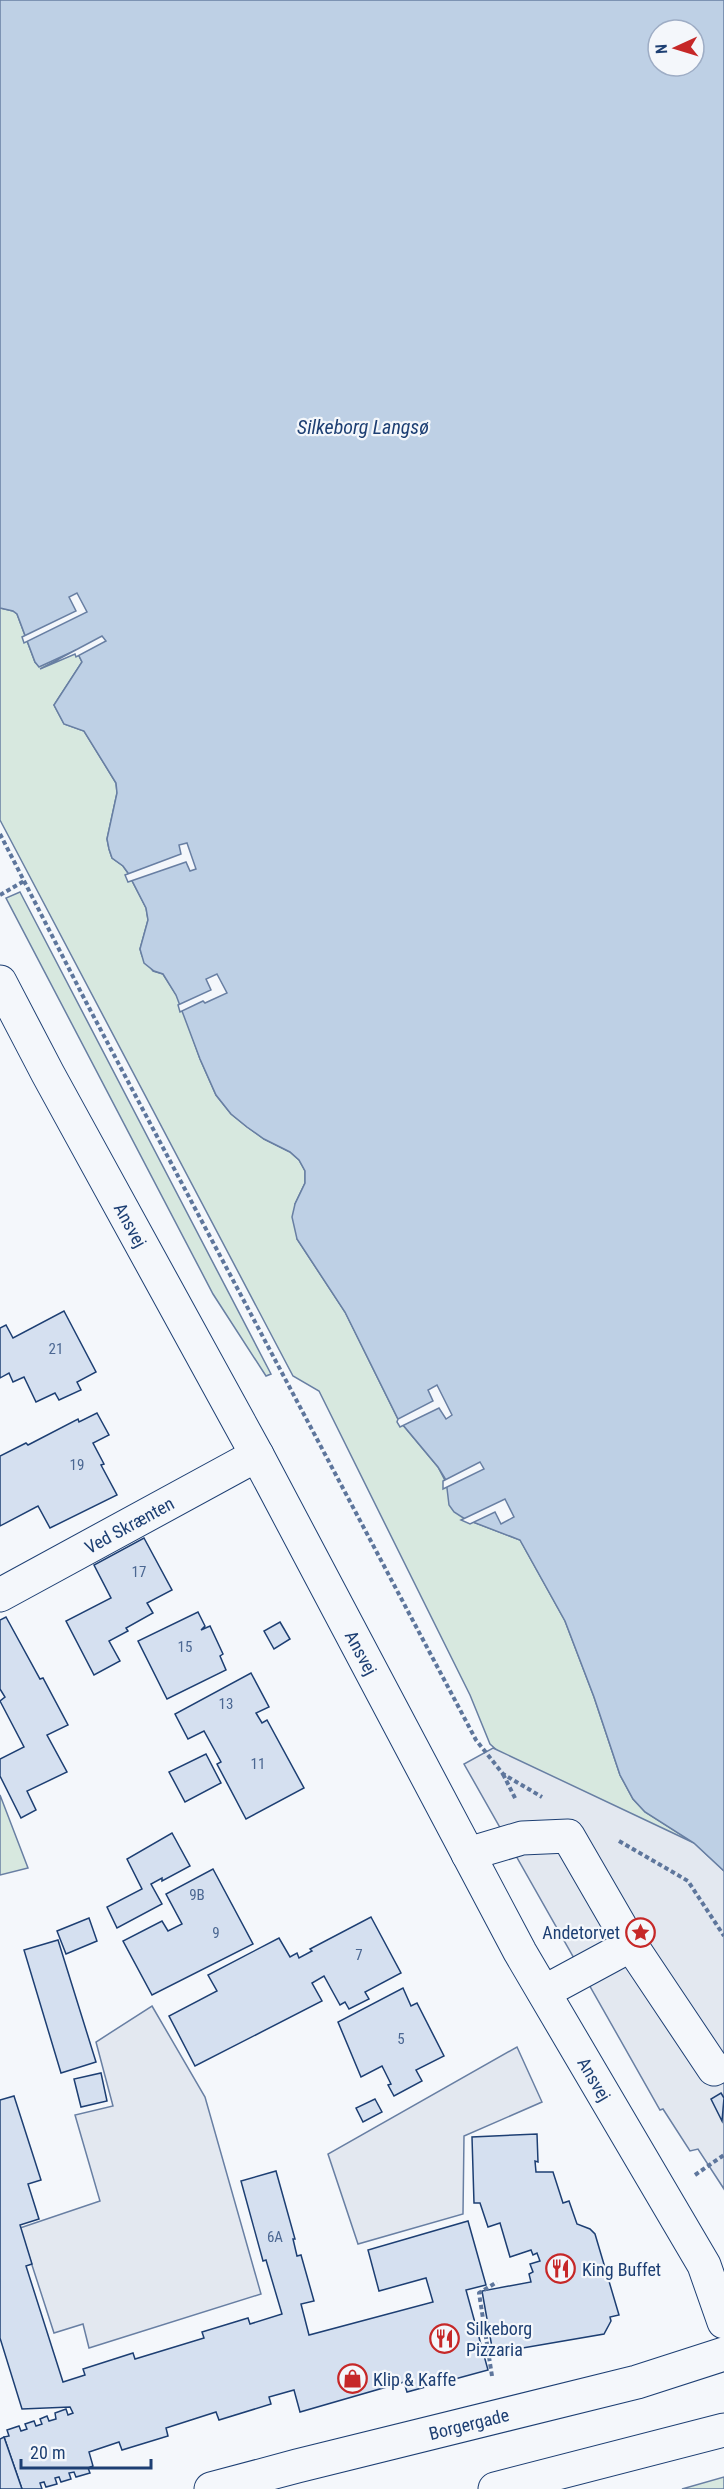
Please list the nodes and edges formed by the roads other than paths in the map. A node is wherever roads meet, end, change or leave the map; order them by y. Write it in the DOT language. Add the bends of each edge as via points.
graph roads {
  1 [pos="0,982"];
  2 [pos="257,1455"];
  3 [pos="0,1595"];
  4 [pos="468,1854"];
  5 [pos="631,1945"];
  6 [pos="544,1992"];
  7 [pos="714,2069"];
  8 [pos="724,2322"];
  9 [pos="724,2354"];
  10 [pos="724,2430"];
  11 [pos="300,2477"];
  12 [pos="212,2489"];
  13 [pos="495,2489"];
  1 -- 2 [label="street, Ansvej"];
  2 -- 3 [label="street, Ved Skrænten"];
  2 -- 4 [label="street, Ansvej"];
  4 -- 5 [label="street" via="522,1838 568,1836"];
  4 -- 6 [label="street, Ansvej"];
  5 -- 6 [label="street"];
  5 -- 7 [label="street"];
  6 -- 8 [label="street, Ansvej" via="704,2265"];
  9 -- 11 [label="street, Borgergade" via="637,2382 499,2416"];
  10 -- 13 [label="street"];
  11 -- 12 [label="street, Borgergade"];
}
